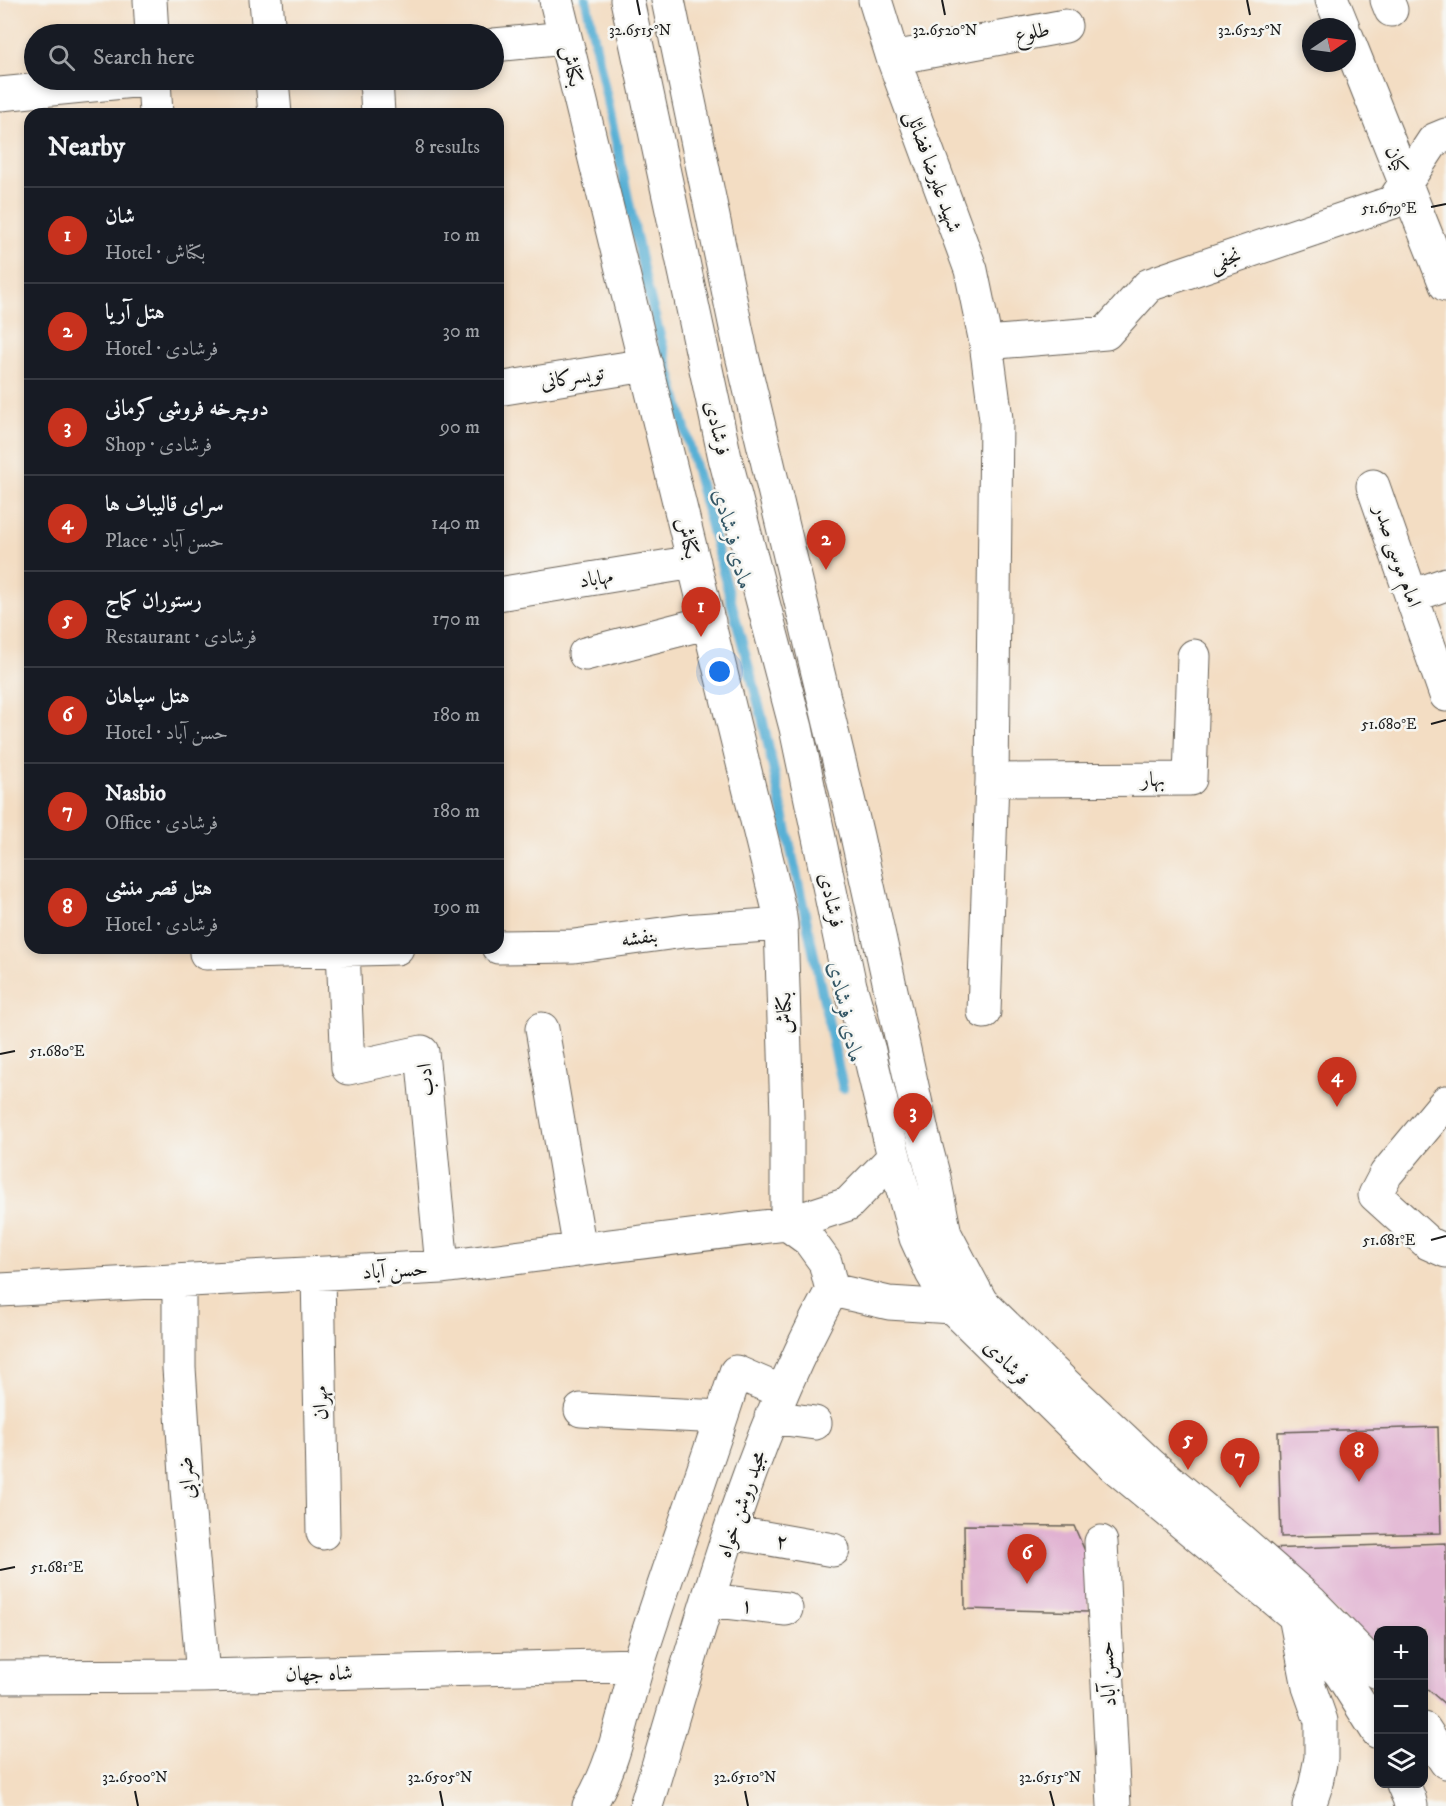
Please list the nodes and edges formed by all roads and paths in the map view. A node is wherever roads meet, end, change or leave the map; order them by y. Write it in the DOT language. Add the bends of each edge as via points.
graph roads {
  1 [pos="150,0"];
  2 [pos="266,0"];
  3 [pos="556,0"];
  4 [pos="627,0"];
  5 [pos="668,0"];
  6 [pos="875,0"];
  7 [pos="1332,0"];
  8 [pos="1339,18"];
  9 [pos="151,24"];
  10 [pos="268,24"];
  11 [pos="1065,26"];
  12 [pos="565,38"];
  13 [pos="504,44"];
  14 [pos="893,58"];
  15 [pos="1356,59"];
  16 [pos="41,90"];
  17 [pos="155,90"];
  18 [pos="273,90"];
  19 [pos="377,90"];
  20 [pos="0,94"];
  21 [pos="156,108"];
  22 [pos="274,108"];
  23 [pos="378,108"];
  24 [pos="1446,135"];
  25 [pos="1406,182"];
  26 [pos="1446,285"];
  27 [pos="986,343"];
  28 [pos="646,365"];
  29 [pos="504,388"];
  30 [pos="1373,486"];
  31 [pos="694,562"];
  32 [pos="1446,584"];
  33 [pos="504,593"];
  34 [pos="1412,596"];
  35 [pos="709,622"];
  36 [pos="585,654"];
  37 [pos="1194,656"];
  38 [pos="1446,695"];
  39 [pos="992,780"];
  40 [pos="781,924"];
  41 [pos="504,947"];
  42 [pos="343,954"];
  43 [pos="984,1012"];
  44 [pos="542,1029"];
  45 [pos="1446,1102"];
  46 [pos="894,1157"];
  47 [pos="787,1224"];
  48 [pos="580,1250"];
  49 [pos="1446,1251"];
  50 [pos="442,1267"];
  51 [pos="318,1274"];
  52 [pos="179,1281"];
  53 [pos="0,1290"];
  54 [pos="832,1290"];
  55 [pos="952,1307"];
  56 [pos="777,1405"];
  57 [pos="581,1410"];
  58 [pos="722,1417"];
  59 [pos="815,1423"];
  60 [pos="730,1532"];
  61 [pos="323,1533"];
  62 [pos="1101,1542"];
  63 [pos="833,1550"];
  64 [pos="708,1600"];
  65 [pos="786,1609"];
  66 [pos="1295,1616"];
  67 [pos="638,1665"];
  68 [pos="1374,1668"];
  69 [pos="203,1676"];
  70 [pos="0,1677"];
  71 [pos="1374,1726"];
  72 [pos="1427,1734"];
  73 [pos="1446,1762"];
  74 [pos="1405,1788"];
  75 [pos="589,1806"];
  76 [pos="646,1806"];
  77 [pos="1114,1806"];
  78 [pos="1309,1806"];
  79 [pos="1410,1806"];
  1 -- 9 [label="street"];
  2 -- 10 [label="street"];
  3 -- 12 [label="street, بکتاش"];
  4 -- 46 [label="street, فرشادی" via="724,458 796,728 850,986"];
  5 -- 68 [label="street, فرشادی" via="740,347 857,836 945,1234 981,1302 1152,1466 1312,1603"];
  6 -- 14 [label="street, شهید علیرضا فضائلی"];
  7 -- 8 [label="street"];
  11 -- 14 [label="street, طلوع"];
  12 -- 13 [label="street"];
  12 -- 28 [label="street, بکتاش"];
  14 -- 27 [label="street, شهید علیرضا فضائلی" via="971,270"];
  15 -- 25 [label="street, کیان"];
  16 -- 20 [label="street"];
  17 -- 21 [label="street"];
  18 -- 22 [label="street"];
  19 -- 23 [label="street"];
  24 -- 25 [label="street, نجفی" via="1434,140"];
  25 -- 26 [label="street, کیان"];
  25 -- 27 [label="street, نجفی" via="1393,202 1149,285 1106,333"];
  27 -- 39 [label="street" via="996,419"];
  28 -- 29 [label="street, تویسرکانی"];
  28 -- 31 [label="street, بکتاش"];
  30 -- 34 [label="street, امام موسی صدر"];
  31 -- 33 [label="street, مهاباد"];
  31 -- 35 [label="street, بکتاش"];
  32 -- 34 [label="street"];
  34 -- 38 [label="street, امام موسی صدر"];
  35 -- 36 [label="street"];
  35 -- 40 [label="street, بکتاش"];
  37 -- 39 [label="street, بهار" via="1190,779"];
  39 -- 43 [label="street"];
  40 -- 41 [label="street, بنفشه" via="684,931 574,946"];
  40 -- 47 [label="street, بکتاش"];
  42 -- 50 [label="street, ادب" via="348,1068 422,1052"];
  44 -- 48 [label="street"];
  45 -- 49 [label="street" via="1386,1174 1375,1196 1428,1243"];
  46 -- 47 [label="street, حسن آباد" via="848,1204"];
  46 -- 55 [label="street, فرشادی" via="916,1238"];
  47 -- 48 [label="street, حسن آباد"];
  47 -- 54 [label="street" via="809,1240 825,1262"];
  48 -- 50 [label="street, حسن آباد"];
  50 -- 51 [label="street, حسن آباد"];
  51 -- 52 [label="street, حسن آباد"];
  51 -- 61 [label="street, مهران"];
  52 -- 53 [label="street, حسن آباد"];
  52 -- 69 [label="street, ضرابی" via="179,1368"];
  54 -- 55 [label="street" via="889,1304"];
  54 -- 56 [label="street, مجید روشن خواه"];
  55 -- 66 [label="street, فرشادی" via="1114,1466"];
  56 -- 58 [label="street" via="736,1372"];
  56 -- 59 [label="street"];
  56 -- 60 [label="street, مجید روشن خواه"];
  57 -- 58 [label="street"];
  58 -- 67 [label="street"];
  60 -- 63 [label="street, ۲"];
  60 -- 64 [label="street, مجید روشن خواه"];
  62 -- 77 [label="street, حسن آباد"];
  64 -- 65 [label="street, ۱"];
  64 -- 76 [label="street, مجید روشن خواه"];
  66 -- 71 [label="street, فرشادی" via="1341,1674"];
  66 -- 78 [label="street" via="1309,1687 1321,1721 1321,1758"];
  67 -- 69 [label="street, شاه جهان"];
  67 -- 75 [label="street" via="615,1748"];
  69 -- 70 [label="street, شاه جهان"];
  72 -- 73 [label="street"];
  74 -- 79 [label="street"];
}
